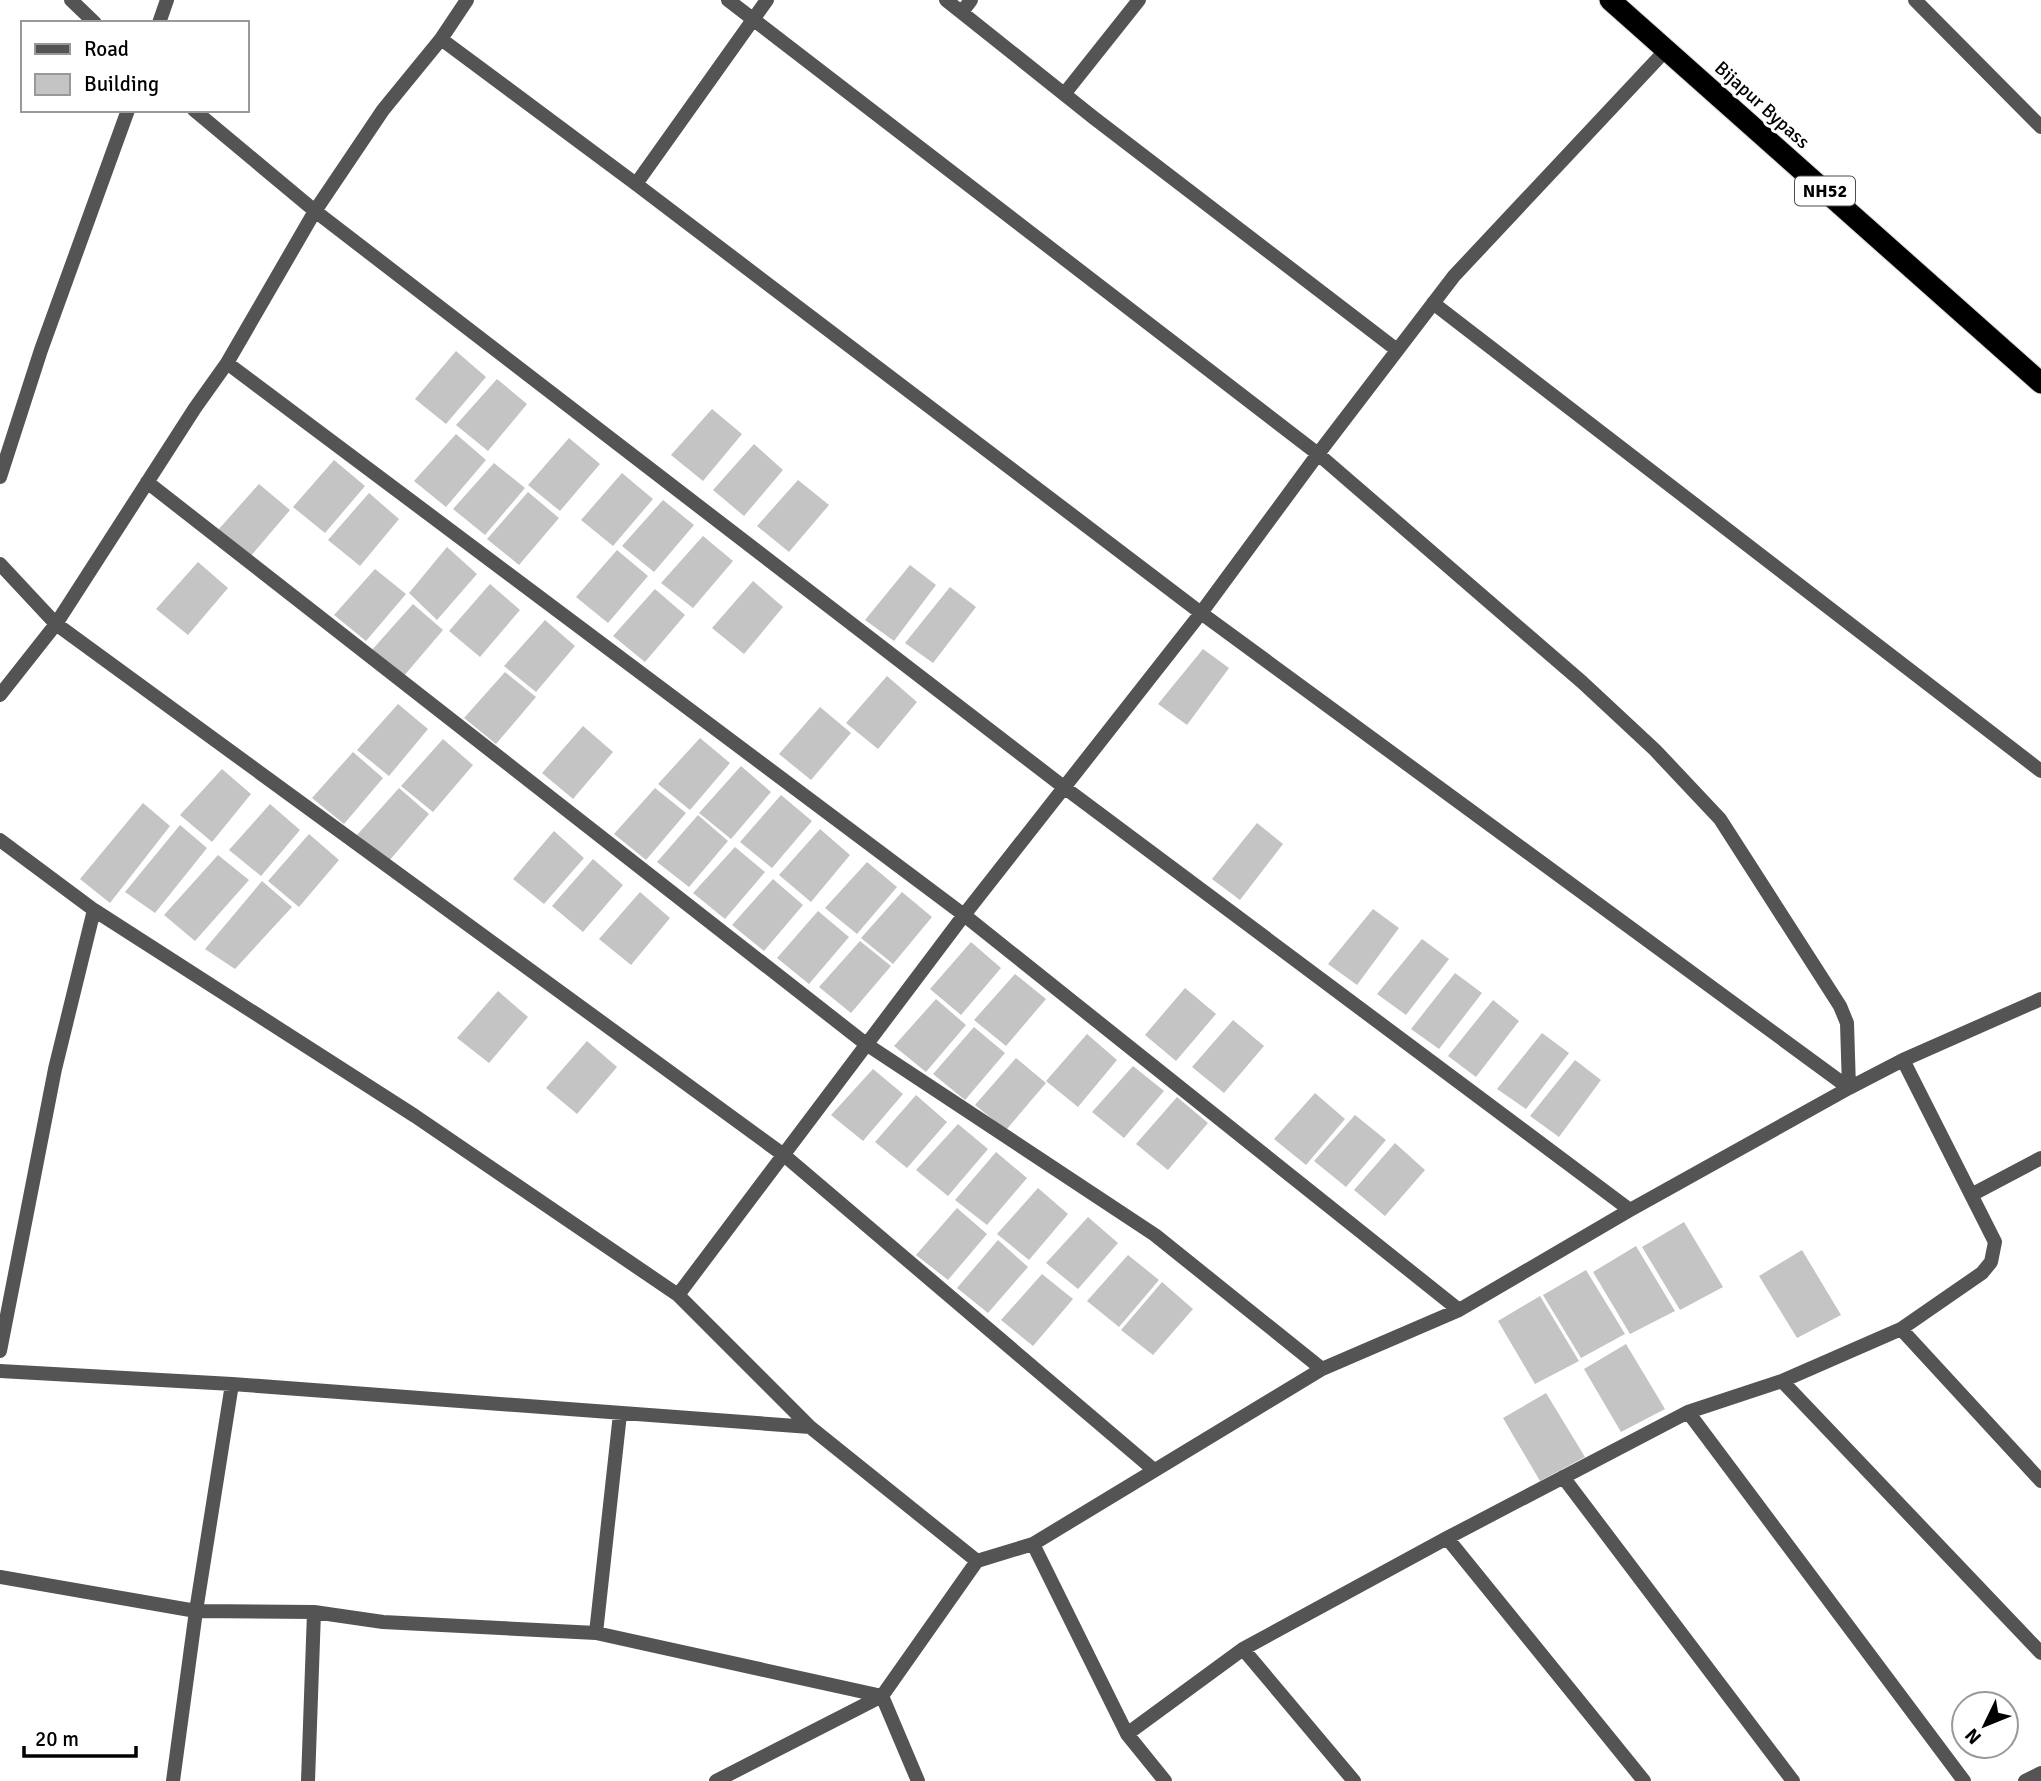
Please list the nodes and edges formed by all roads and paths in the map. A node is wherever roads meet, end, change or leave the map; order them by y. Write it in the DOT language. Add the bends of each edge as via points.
graph roads {
  1 [pos="71,0"];
  2 [pos="167,0"];
  3 [pos="467,0"];
  4 [pos="728,0"];
  5 [pos="767,0"];
  6 [pos="946,0"];
  7 [pos="971,0"];
  8 [pos="1139,0"];
  9 [pos="1610,0"];
  10 [pos="1915,0"];
  11 [pos="962,12"];
  12 [pos="752,18"];
  13 [pos="93,21"];
  14 [pos="160,21"];
  15 [pos="441,39"];
  16 [pos="1666,50"];
  17 [pos="1065,93"];
  18 [pos="127,112"];
  19 [pos="196,112"];
  20 [pos="2041,127"];
  21 [pos="636,184"];
  22 [pos="315,211"];
  23 [pos="1433,303"];
  24 [pos="1397,350"];
  25 [pos="227,363"];
  26 [pos="2041,383"];
  27 [pos="1318,454"];
  28 [pos="0,477"];
  29 [pos="146,482"];
  30 [pos="0,564"];
  31 [pos="1201,613"];
  32 [pos="56,624"];
  33 [pos="0,695"];
  34 [pos="2041,771"];
  35 [pos="1065,788"];
  36 [pos="0,840"];
  37 [pos="94,910"];
  38 [pos="964,915"];
  39 [pos="2041,999"];
  40 [pos="866,1044"];
  41 [pos="1903,1060"];
  42 [pos="1849,1088"];
  43 [pos="785,1156"];
  44 [pos="2041,1158"];
  45 [pos="1973,1194"];
  46 [pos="1630,1210"];
  47 [pos="678,1295"];
  48 [pos="1459,1310"];
  49 [pos="1901,1329"];
  50 [pos="0,1351"];
  51 [pos="1322,1369"];
  52 [pos="0,1371"];
  53 [pos="1782,1381"];
  54 [pos="232,1384"];
  55 [pos="1688,1412"];
  56 [pos="620,1414"];
  57 [pos="810,1427"];
  58 [pos="1154,1470"];
  59 [pos="1563,1478"];
  60 [pos="2041,1481"];
  61 [pos="1447,1538"];
  62 [pos="1033,1544"];
  63 [pos="977,1561"];
  64 [pos="0,1577"];
  65 [pos="196,1611"];
  66 [pos="314,1612"];
  67 [pos="596,1633"];
  68 [pos="1243,1649"];
  69 [pos="2041,1653"];
  70 [pos="882,1696"];
  71 [pos="1127,1734"];
  72 [pos="2041,1773"];
  73 [pos="173,1781"];
  74 [pos="308,1781"];
  75 [pos="716,1781"];
  76 [pos="918,1781"];
  77 [pos="1165,1781"];
  78 [pos="1354,1781"];
  79 [pos="1644,1781"];
  80 [pos="1793,1781"];
  81 [pos="1964,1781"];
  82 [pos="2025,1781"];
  1 -- 13 [label="street"];
  2 -- 14 [label="street"];
  3 -- 15 [label="street"];
  4 -- 12 [label="street"];
  5 -- 12 [label="street"];
  6 -- 11 [label="street"];
  7 -- 11 [label="street"];
  8 -- 17 [label="street"];
  9 -- 16 [label="highway, Bijapur Bypass / NH52"];
  10 -- 20 [label="street"];
  11 -- 17 [label="street"];
  12 -- 21 [label="street"];
  12 -- 27 [label="street"];
  15 -- 21 [label="street"];
  15 -- 22 [label="street" via="383,110"];
  16 -- 23 [label="street"];
  16 -- 26 [label="highway, Bijapur Bypass / NH52"];
  17 -- 24 [label="street"];
  18 -- 28 [label="street"];
  19 -- 22 [label="street"];
  21 -- 31 [label="street"];
  22 -- 25 [label="street"];
  22 -- 35 [label="street"];
  23 -- 24 [label="street"];
  23 -- 34 [label="street"];
  24 -- 27 [label="street"];
  25 -- 29 [label="street"];
  25 -- 38 [label="street"];
  27 -- 31 [label="street"];
  27 -- 42 [label="street" via="1592,691 1656,750 1720,820 1840,1006 1847,1023"];
  29 -- 32 [label="street"];
  29 -- 40 [label="street"];
  30 -- 32 [label="street"];
  31 -- 35 [label="street"];
  31 -- 42 [label="street"];
  32 -- 33 [label="street"];
  32 -- 43 [label="street"];
  35 -- 38 [label="street"];
  35 -- 46 [label="street"];
  36 -- 37 [label="street"];
  37 -- 47 [label="street" via="415,1116"];
  37 -- 50 [label="street" via="55,1069"];
  38 -- 40 [label="street"];
  38 -- 48 [label="street"];
  39 -- 41 [label="street"];
  40 -- 43 [label="street"];
  40 -- 51 [label="street" via="1155,1235"];
  41 -- 42 [label="street"];
  41 -- 45 [label="street"];
  42 -- 46 [label="street"];
  43 -- 47 [label="street"];
  43 -- 58 [label="street"];
  44 -- 45 [label="street"];
  45 -- 49 [label="street" via="1996,1242 1991,1262"];
  46 -- 48 [label="street"];
  47 -- 57 [label="street"];
  48 -- 51 [label="street"];
  49 -- 53 [label="street"];
  49 -- 60 [label="street"];
  51 -- 58 [label="street"];
  52 -- 54 [label="street"];
  53 -- 55 [label="street"];
  53 -- 69 [label="street"];
  54 -- 56 [label="street"];
  54 -- 65 [label="street"];
  55 -- 59 [label="street"];
  55 -- 81 [label="street"];
  56 -- 57 [label="street"];
  56 -- 67 [label="street"];
  57 -- 63 [label="street"];
  58 -- 62 [label="street"];
  59 -- 61 [label="street"];
  59 -- 80 [label="street"];
  61 -- 68 [label="street"];
  61 -- 79 [label="street"];
  62 -- 63 [label="street"];
  62 -- 71 [label="street"];
  63 -- 70 [label="street"];
  64 -- 65 [label="street"];
  65 -- 66 [label="street"];
  65 -- 73 [label="street"];
  66 -- 67 [label="street" via="383,1622"];
  66 -- 74 [label="street"];
  67 -- 70 [label="street"];
  68 -- 71 [label="street"];
  68 -- 78 [label="street"];
  70 -- 75 [label="street"];
  70 -- 76 [label="street"];
  71 -- 77 [label="street"];
  72 -- 82 [label="street"];
}
